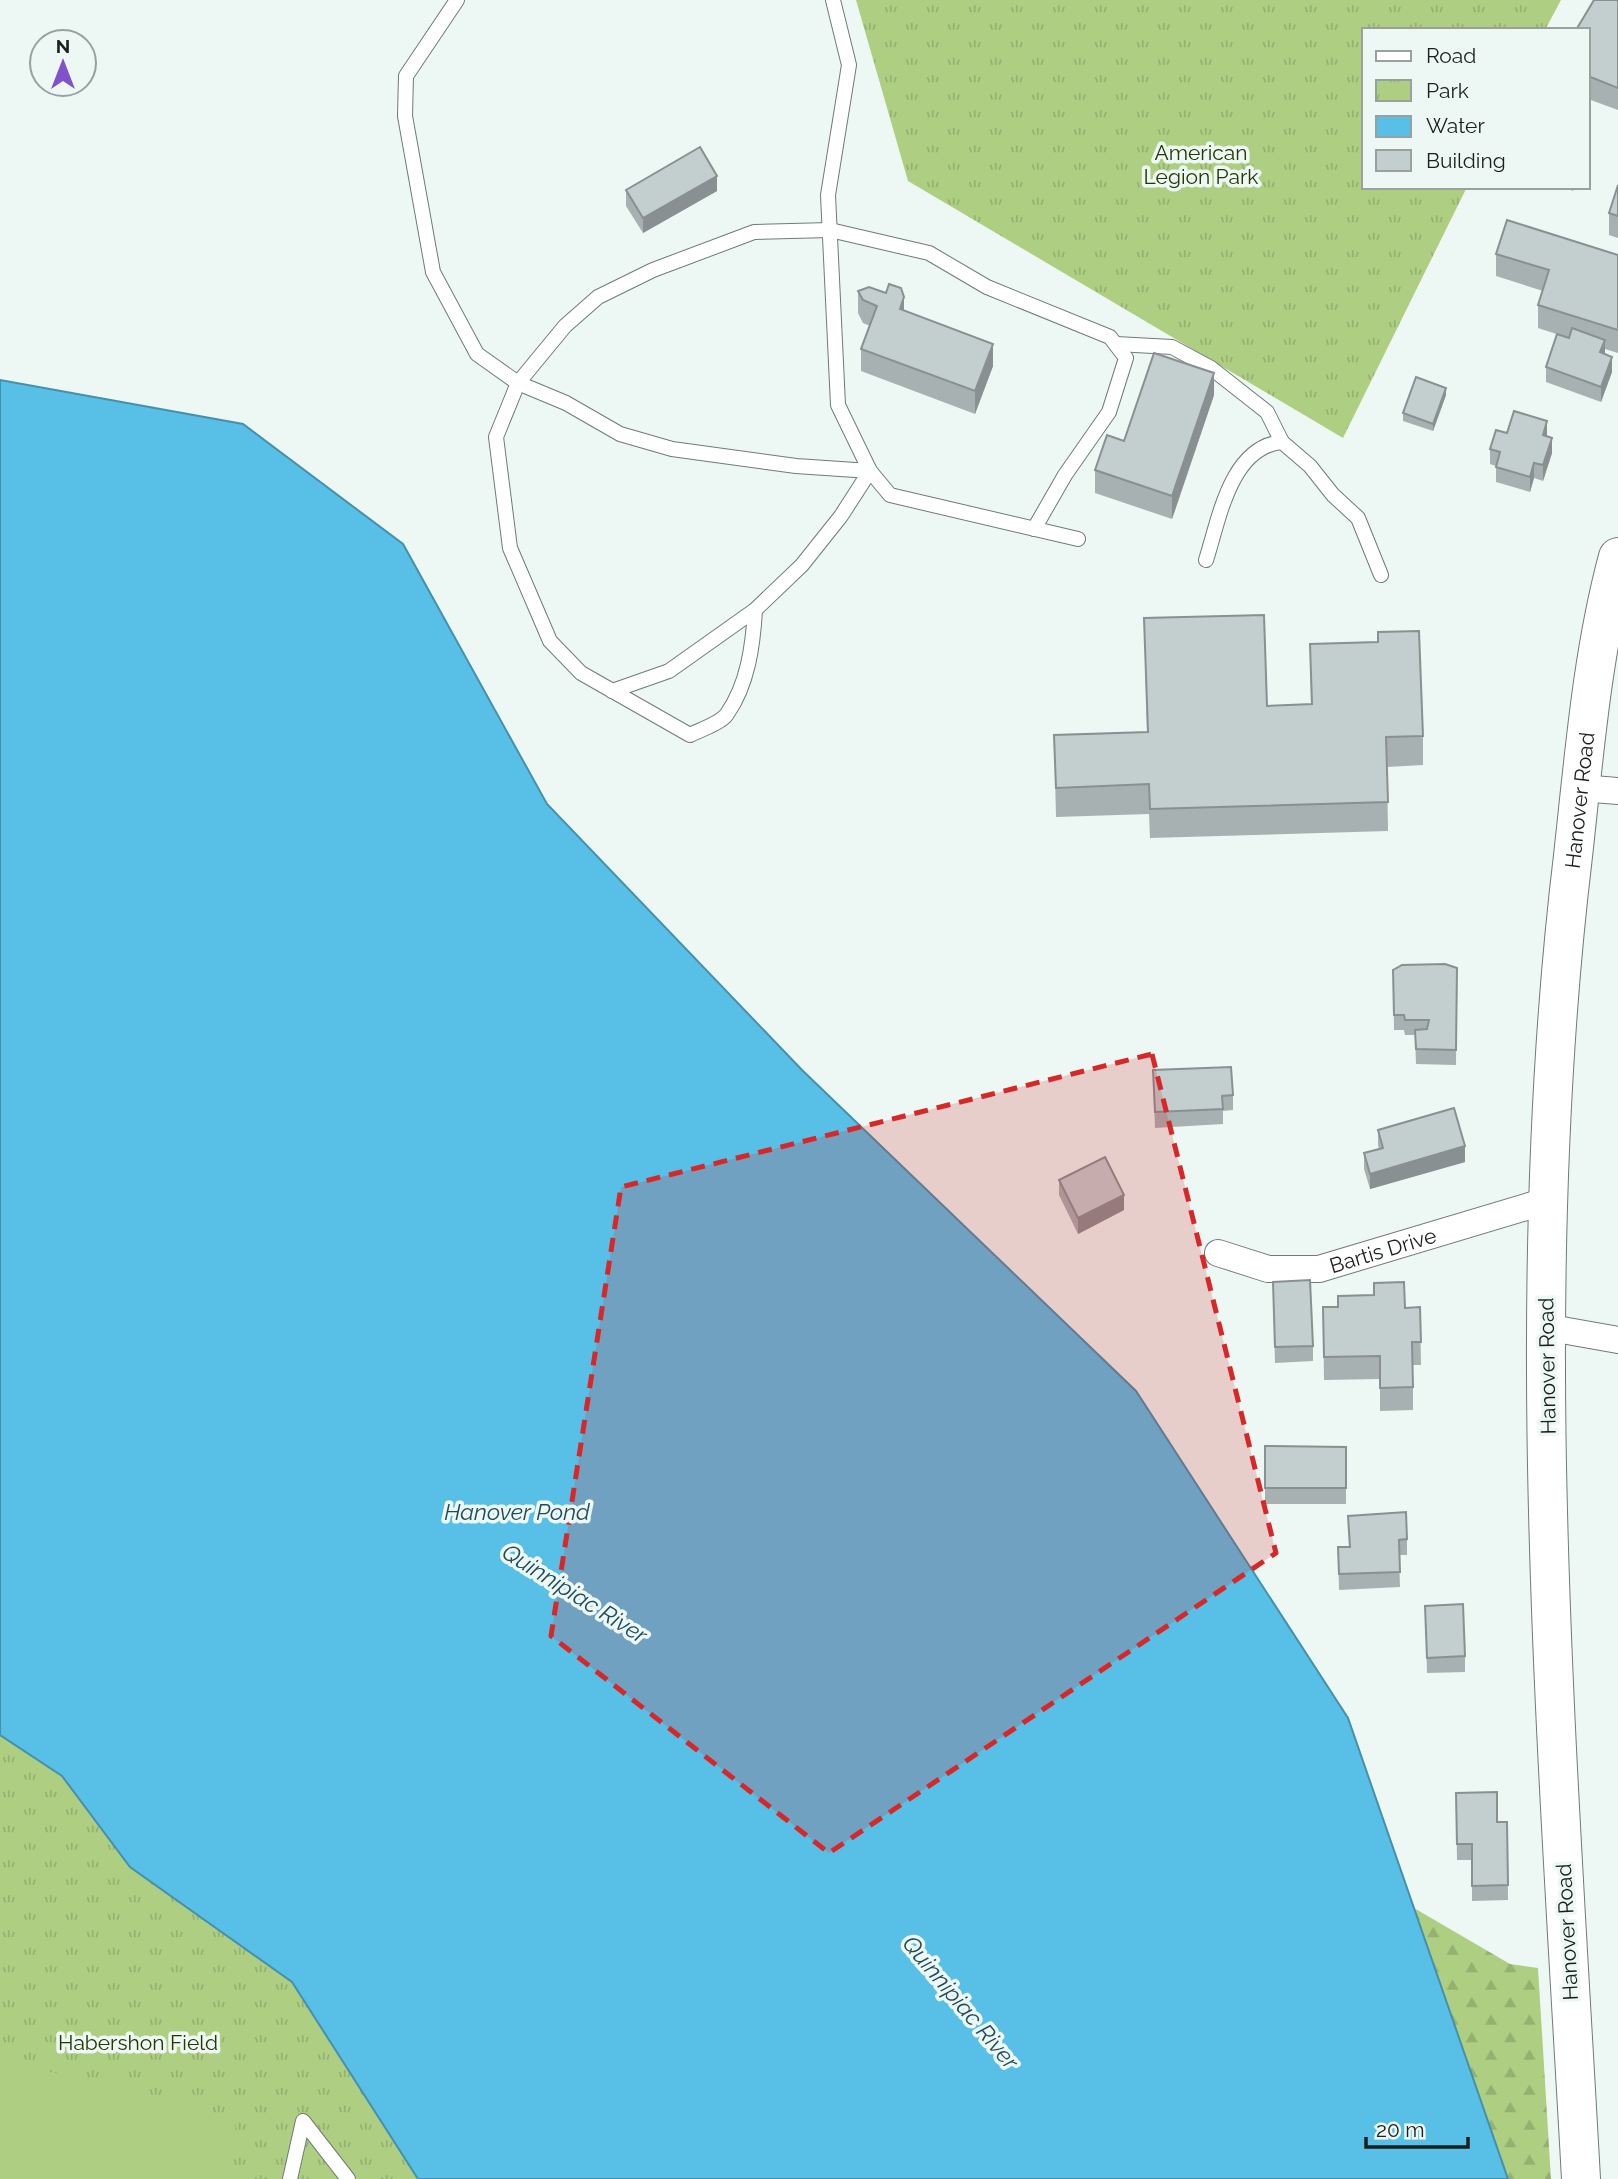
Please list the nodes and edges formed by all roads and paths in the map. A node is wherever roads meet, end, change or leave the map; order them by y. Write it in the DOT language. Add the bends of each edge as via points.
graph roads {
  1 [pos="457,0"];
  2 [pos="833,0"];
  3 [pos="830,230"];
  4 [pos="1116,344"];
  5 [pos="518,383"];
  6 [pos="1282,442"];
  7 [pos="870,471"];
  8 [pos="1034,529"];
  9 [pos="1078,539"];
  10 [pos="1618,557"];
  11 [pos="1206,560"];
  12 [pos="1381,575"];
  13 [pos="755,610"];
  14 [pos="612,691"];
  15 [pos="1581,788"];
  16 [pos="1618,791"];
  17 [pos="1546,1201"];
  18 [pos="1218,1253"];
  19 [pos="1545,1327"];
  20 [pos="1618,1340"];
  21 [pos="290,2179"];
  22 [pos="348,2179"];
  23 [pos="1581,2179"];
  1 -- 5 [label="lane" via="406,76 405,116 433,272 477,355"];
  2 -- 3 [label="lane" via="849,65 828,195"];
  3 -- 4 [label="lane" via="929,253 987,286 1110,337"];
  3 -- 5 [label="lane" via="754,232 609,291 565,326"];
  3 -- 7 [label="lane" via="838,405"];
  4 -- 6 [label="lane" via="1172,347 1211,368 1267,412"];
  4 -- 8 [label="lane" via="1126,358 1109,412"];
  5 -- 7 [label="lane" via="566,403 620,434 671,449"];
  5 -- 14 [label="lane" via="496,437 510,548 550,641 581,673"];
  6 -- 11 [label="lane" via="1268,443 1230,484"];
  6 -- 12 [label="lane" via="1358,518"];
  7 -- 8 [label="lane" via="890,495"];
  7 -- 13 [label="lane" via="802,565"];
  8 -- 9 [label="lane"];
  10 -- 15 [label="main road, Hanover Road" via="1601,639"];
  13 -- 14 [label="lane" via="668,671"];
  13 -- 14 [label="lane" via="753,648 726,716 690,736"];
  15 -- 16 [label="street"];
  15 -- 17 [label="main road, Hanover Road" via="1556,1009"];
  17 -- 18 [label="street, Bartis Drive" via="1319,1269 1268,1269"];
  17 -- 19 [label="main road, Hanover Road"];
  19 -- 20 [label="street"];
  19 -- 23 [label="main road, Hanover Road" via="1559,1789"];
  21 -- 22 [label="lane" via="303,2121"];
}
